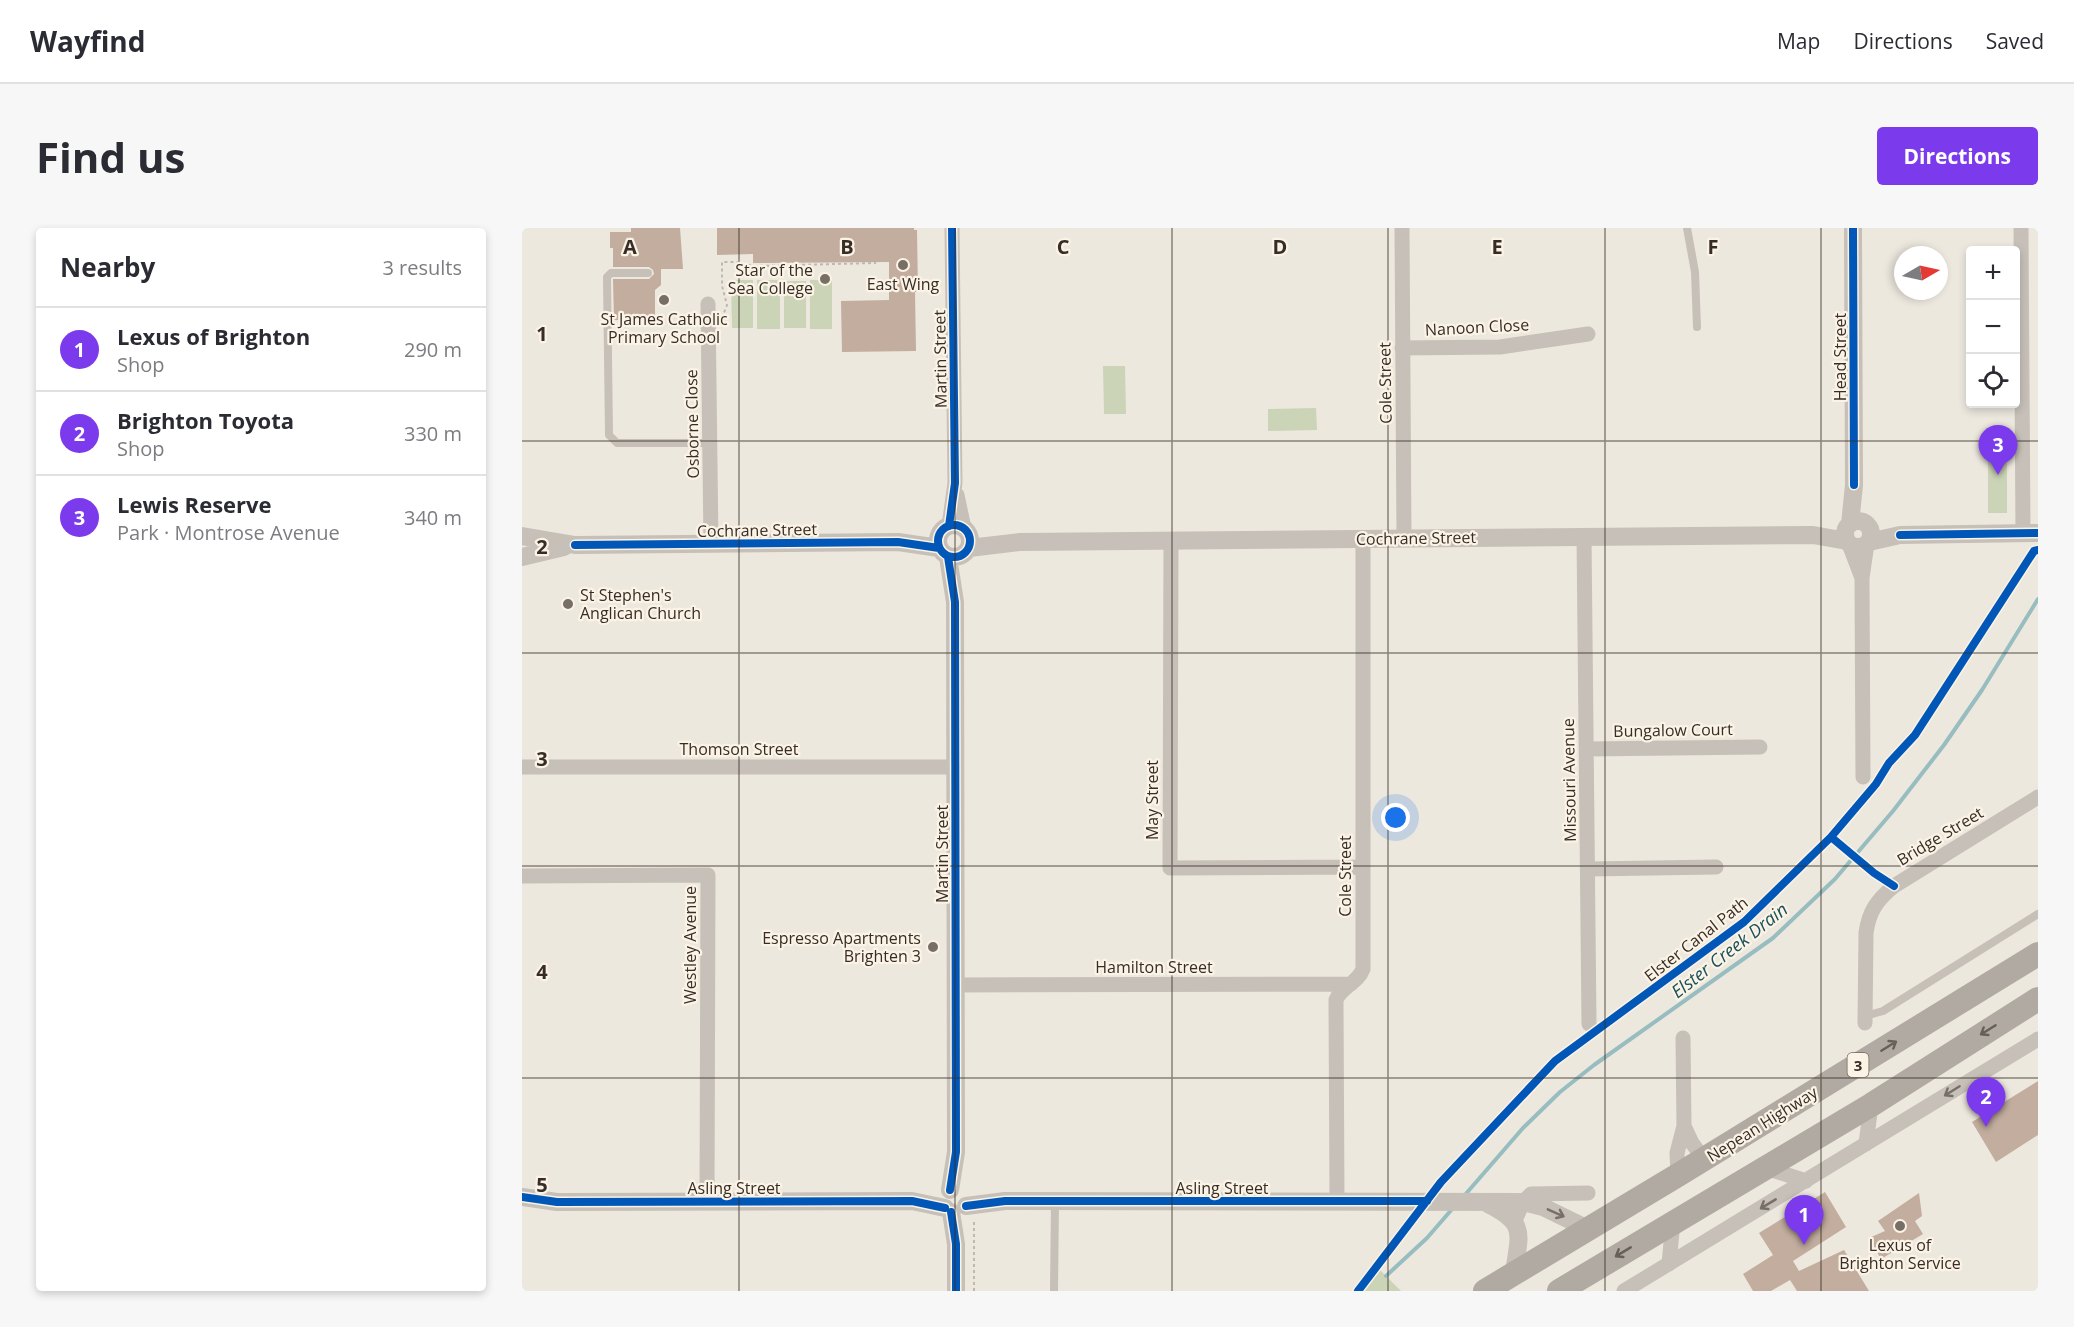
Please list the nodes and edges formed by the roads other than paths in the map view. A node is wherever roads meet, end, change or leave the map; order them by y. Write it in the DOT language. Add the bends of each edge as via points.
graph roads {
  1 [pos="952,228"];
  2 [pos="1402,228"];
  3 [pos="1687,228"];
  4 [pos="1853,228"];
  5 [pos="2021,228"];
  6 [pos="648,273"];
  7 [pos="708,304"];
  8 [pos="1696,327"];
  9 [pos="1588,334"];
  10 [pos="1402,348"];
  11 [pos="710,443"];
  12 [pos="2031,533"];
  13 [pos="1858,534"];
  14 [pos="522,536"];
  15 [pos="1584,536"];
  16 [pos="1363,538"];
  17 [pos="1404,538"];
  18 [pos="1172,540"];
  19 [pos="955,541"];
  20 [pos="711,544"];
  21 [pos="575,545"];
  22 [pos="522,556"];
  23 [pos="1760,747"];
  24 [pos="1587,749"];
  25 [pos="522,766"];
  26 [pos="956,767"];
  27 [pos="1863,777"];
  28 [pos="2038,797"];
  29 [pos="1362,867"];
  30 [pos="1716,867"];
  31 [pos="1588,869"];
  32 [pos="522,876"];
  33 [pos="2038,914"];
  34 [pos="2038,954"];
  35 [pos="1351,984"];
  36 [pos="956,985"];
  37 [pos="2033,1006"];
  38 [pos="1865,1019"];
  39 [pos="1589,1024"];
  40 [pos="1683,1038"];
  41 [pos="2038,1039"];
  42 [pos="1871,1105"];
  43 [pos="1684,1126"];
  44 [pos="1866,1144"];
  45 [pos="1704,1159"];
  46 [pos="1766,1168"];
  47 [pos="1678,1175"];
  48 [pos="1806,1181"];
  49 [pos="1653,1189"];
  50 [pos="1587,1193"];
  51 [pos="522,1197"];
  52 [pos="557,1202"];
  53 [pos="707,1202"];
  54 [pos="1055,1202"];
  55 [pos="1337,1202"];
  56 [pos="1483,1202"];
  57 [pos="1523,1202"];
  58 [pos="958,1203"];
  59 [pos="522,1210"];
  60 [pos="1673,1222"];
  61 [pos="1514,1223"];
  62 [pos="1588,1229"];
  63 [pos="1669,1264"];
  64 [pos="1514,1273"];
  65 [pos="956,1291"];
  66 [pos="1054,1291"];
  67 [pos="1485,1291"];
  68 [pos="1559,1291"];
  69 [pos="1624,1291"];
  1 -- 19 [label="street, Martin Street"];
  2 -- 10 [label="street, Cole Street"];
  3 -- 8 [label="lane" via="1695,272"];
  4 -- 13 [label="street, Head Street" via="1854,485"];
  5 -- 12 [label="street"];
  6 -- 11 [label="lane" via="611,273 607,277 609,435 617,443"];
  7 -- 11 [label="street, Osborne Close"];
  9 -- 10 [label="street, Nanoon Close" via="1500,347"];
  10 -- 17 [label="street, Cole Street"];
  11 -- 20 [label="street, Osborne Close"];
  12 -- 13 [label="street, Cochrane Street"];
  13 -- 15 [label="street, Cochrane Street"];
  13 -- 27 [label="street, Head Street" via="1862,578"];
  14 -- 21 [label="street, Cochrane Street"];
  15 -- 17 [label="street, Cochrane Street"];
  15 -- 24 [label="street, Missouri Avenue"];
  16 -- 17 [label="street, Cochrane Street"];
  16 -- 18 [label="street, Cochrane Street"];
  16 -- 29 [label="street, Cole Street"];
  18 -- 19 [label="street, Cochrane Street"];
  18 -- 29 [label="street, May Street" via="1170,868"];
  19 -- 20 [label="street, Cochrane Street"];
  19 -- 26 [label="street, Martin Street"];
  20 -- 21 [label="street, Cochrane Street"];
  21 -- 22 [label="street, Cochrane Street"];
  23 -- 24 [label="street, Bungalow Court"];
  24 -- 31 [label="street, Missouri Avenue"];
  25 -- 26 [label="street, Thomson Street"];
  26 -- 36 [label="street, Martin Street"];
  28 -- 38 [label="street, Bridge Street" via="1894,886 1874,904 1866,933"];
  29 -- 35 [label="street, Cole Street" via="1363,969"];
  30 -- 31 [label="street"];
  31 -- 39 [label="street, Missouri Avenue"];
  32 -- 53 [label="street, Westley Avenue" via="708,875"];
  33 -- 38 [label="lane"];
  45 -- 34 [label="highway, Nepean Highway / 3, one-way"];
  35 -- 36 [label="street, Hamilton Street"];
  35 -- 55 [label="street, Cole Street" via="1336,1000"];
  36 -- 58 [label="street, Martin Street"];
  37 -- 42 [label="highway, 3, one-way"];
  40 -- 43 [label="street"];
  41 -- 44 [label="street, one-way"];
  42 -- 44 [label="street"];
  42 -- 46 [label="highway, 3"];
  43 -- 45 [label="street"];
  43 -- 47 [label="street" via="1677,1153"];
  44 -- 48 [label="street"];
  45 -- 47 [label="highway, Nepean Highway / 3"];
  46 -- 48 [label="street"];
  46 -- 60 [label="highway, 3"];
  47 -- 49 [label="highway, Nepean Highway / 3"];
  48 -- 63 [label="street, one-way"];
  49 -- 60 [label="highway"];
  49 -- 62 [label="highway, Nepean Highway / 3"];
  50 -- 57 [label="street, Asling Street" via="1533,1194"];
  51 -- 52 [label="street, Asling Street"];
  52 -- 53 [label="street, Asling Street"];
  52 -- 59 [label="street, Asling Street"];
  53 -- 58 [label="street, Asling Street"];
  54 -- 55 [label="street, Asling Street"];
  54 -- 58 [label="street, Asling Street"];
  54 -- 66 [label="lane"];
  55 -- 56 [label="street, Asling Street"];
  56 -- 57 [label="street, Asling Street"];
  56 -- 61 [label="street" via="1505,1213"];
  57 -- 61 [label="street"];
  57 -- 62 [label="street, Asling Street, one-way" via="1543,1207"];
  58 -- 65 [label="street, Martin Street"];
  60 -- 63 [label="street"];
  60 -- 68 [label="highway, 3, one-way"];
  61 -- 64 [label="street" via="1519,1240"];
  62 -- 64 [label="highway, Nepean Highway / 3"];
  63 -- 69 [label="street"];
  64 -- 67 [label="highway, Nepean Highway / 3"];
}
